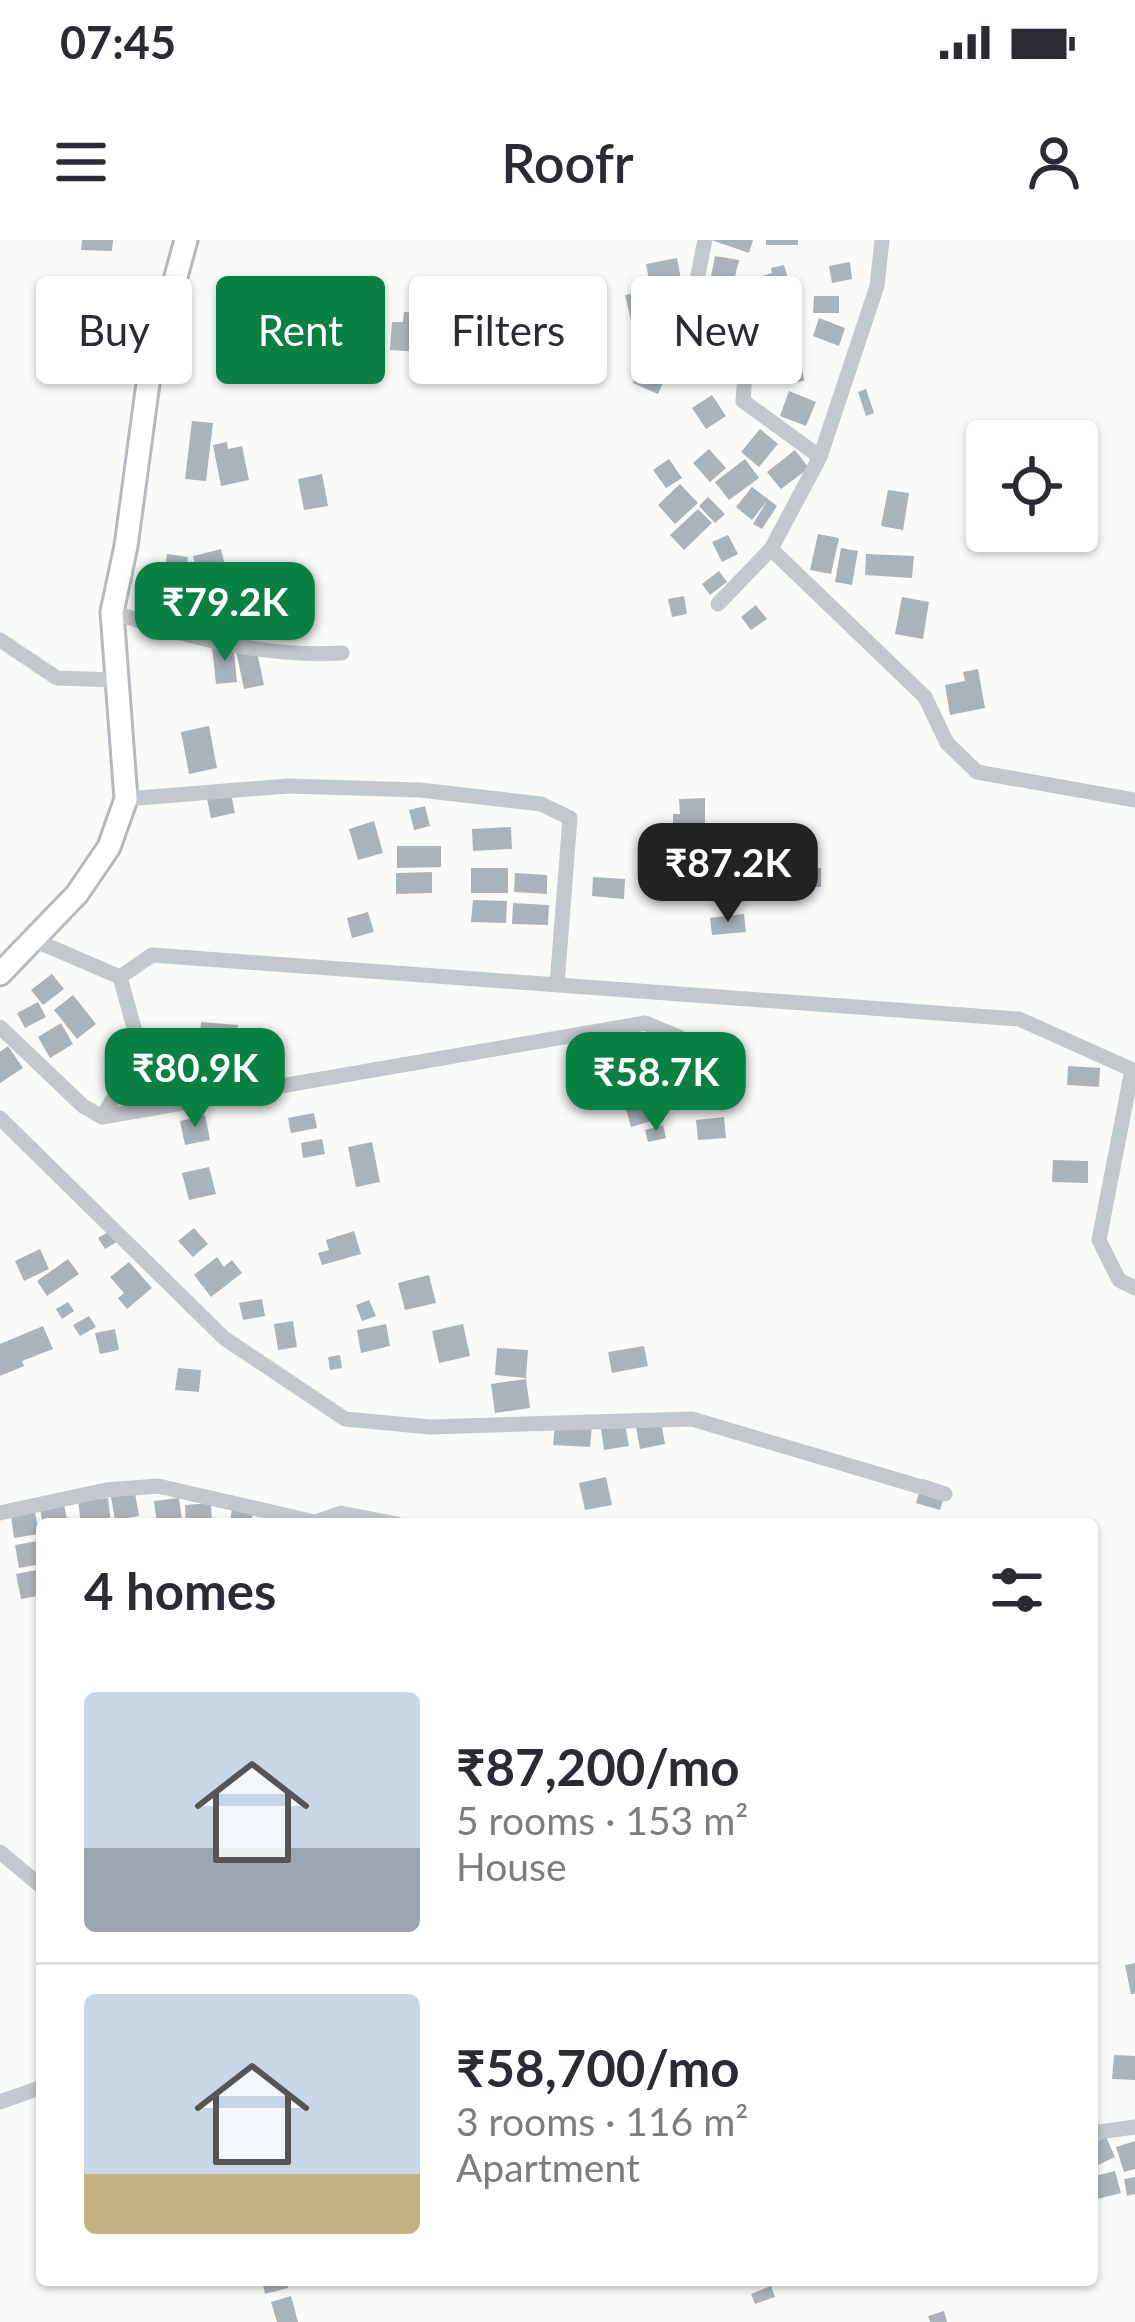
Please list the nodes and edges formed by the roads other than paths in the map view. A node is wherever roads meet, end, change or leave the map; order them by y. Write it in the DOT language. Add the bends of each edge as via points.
graph roads {
  1 [pos="186,240"];
  2 [pos="705,240"];
  3 [pos="882,240"];
  4 [pos="820,457"];
  5 [pos="771,549"];
  6 [pos="718,604"];
  7 [pos="112,612"];
  8 [pos="0,640"];
  9 [pos="342,653"];
  10 [pos="116,680"];
  11 [pos="126,799"];
  12 [pos="1135,800"];
  13 [pos="34,940"];
  14 [pos="0,974"];
  15 [pos="119,977"];
  16 [pos="557,985"];
  17 [pos="0,1028"];
  18 [pos="1133,1070"];
  19 [pos="682,1076"];
  20 [pos="0,1118"];
  21 [pos="102,1118"];
  22 [pos="1135,1288"];
  23 [pos="945,1494"];
  24 [pos="0,1513"];
  25 [pos="295,1518"];
  26 [pos="328,1518"];
  27 [pos="366,1518"];
  28 [pos="0,1852"];
  29 [pos="36,1882"];
  30 [pos="36,2089"];
  31 [pos="0,2102"];
  32 [pos="1135,2127"];
  33 [pos="1098,2132"];
  1 -- 7 [label="main road" via="149,376"];
  2 -- 4 [label="street" via="690,315 747,347 743,401"];
  3 -- 4 [label="street" via="877,286"];
  4 -- 5 [label="street"];
  5 -- 6 [label="street"];
  5 -- 12 [label="street" via="925,697 946,743 977,772"];
  7 -- 9 [label="street" via="190,637 304,656"];
  7 -- 10 [label="main road"];
  8 -- 10 [label="street" via="57,679"];
  10 -- 11 [label="main road"];
  11 -- 13 [label="main road" via="109,848"];
  11 -- 16 [label="street" via="288,787 541,804 570,818"];
  13 -- 14 [label="main road"];
  13 -- 15 [label="street"];
  15 -- 16 [label="street" via="152,956"];
  15 -- 21 [label="street" via="141,1053"];
  16 -- 18 [label="street" via="1019,1019"];
  17 -- 21 [label="street"];
  18 -- 22 [label="street" via="1099,1240 1119,1280"];
  19 -- 21 [label="street" via="680,1037 645,1023"];
  20 -- 23 [label="street" via="224,1338 345,1419 430,1427 692,1419"];
  24 -- 25 [label="street" via="158,1486"];
  26 -- 27 [label="street"];
  28 -- 29 [label="street"];
  30 -- 31 [label="street"];
  32 -- 33 [label="street"];
}
